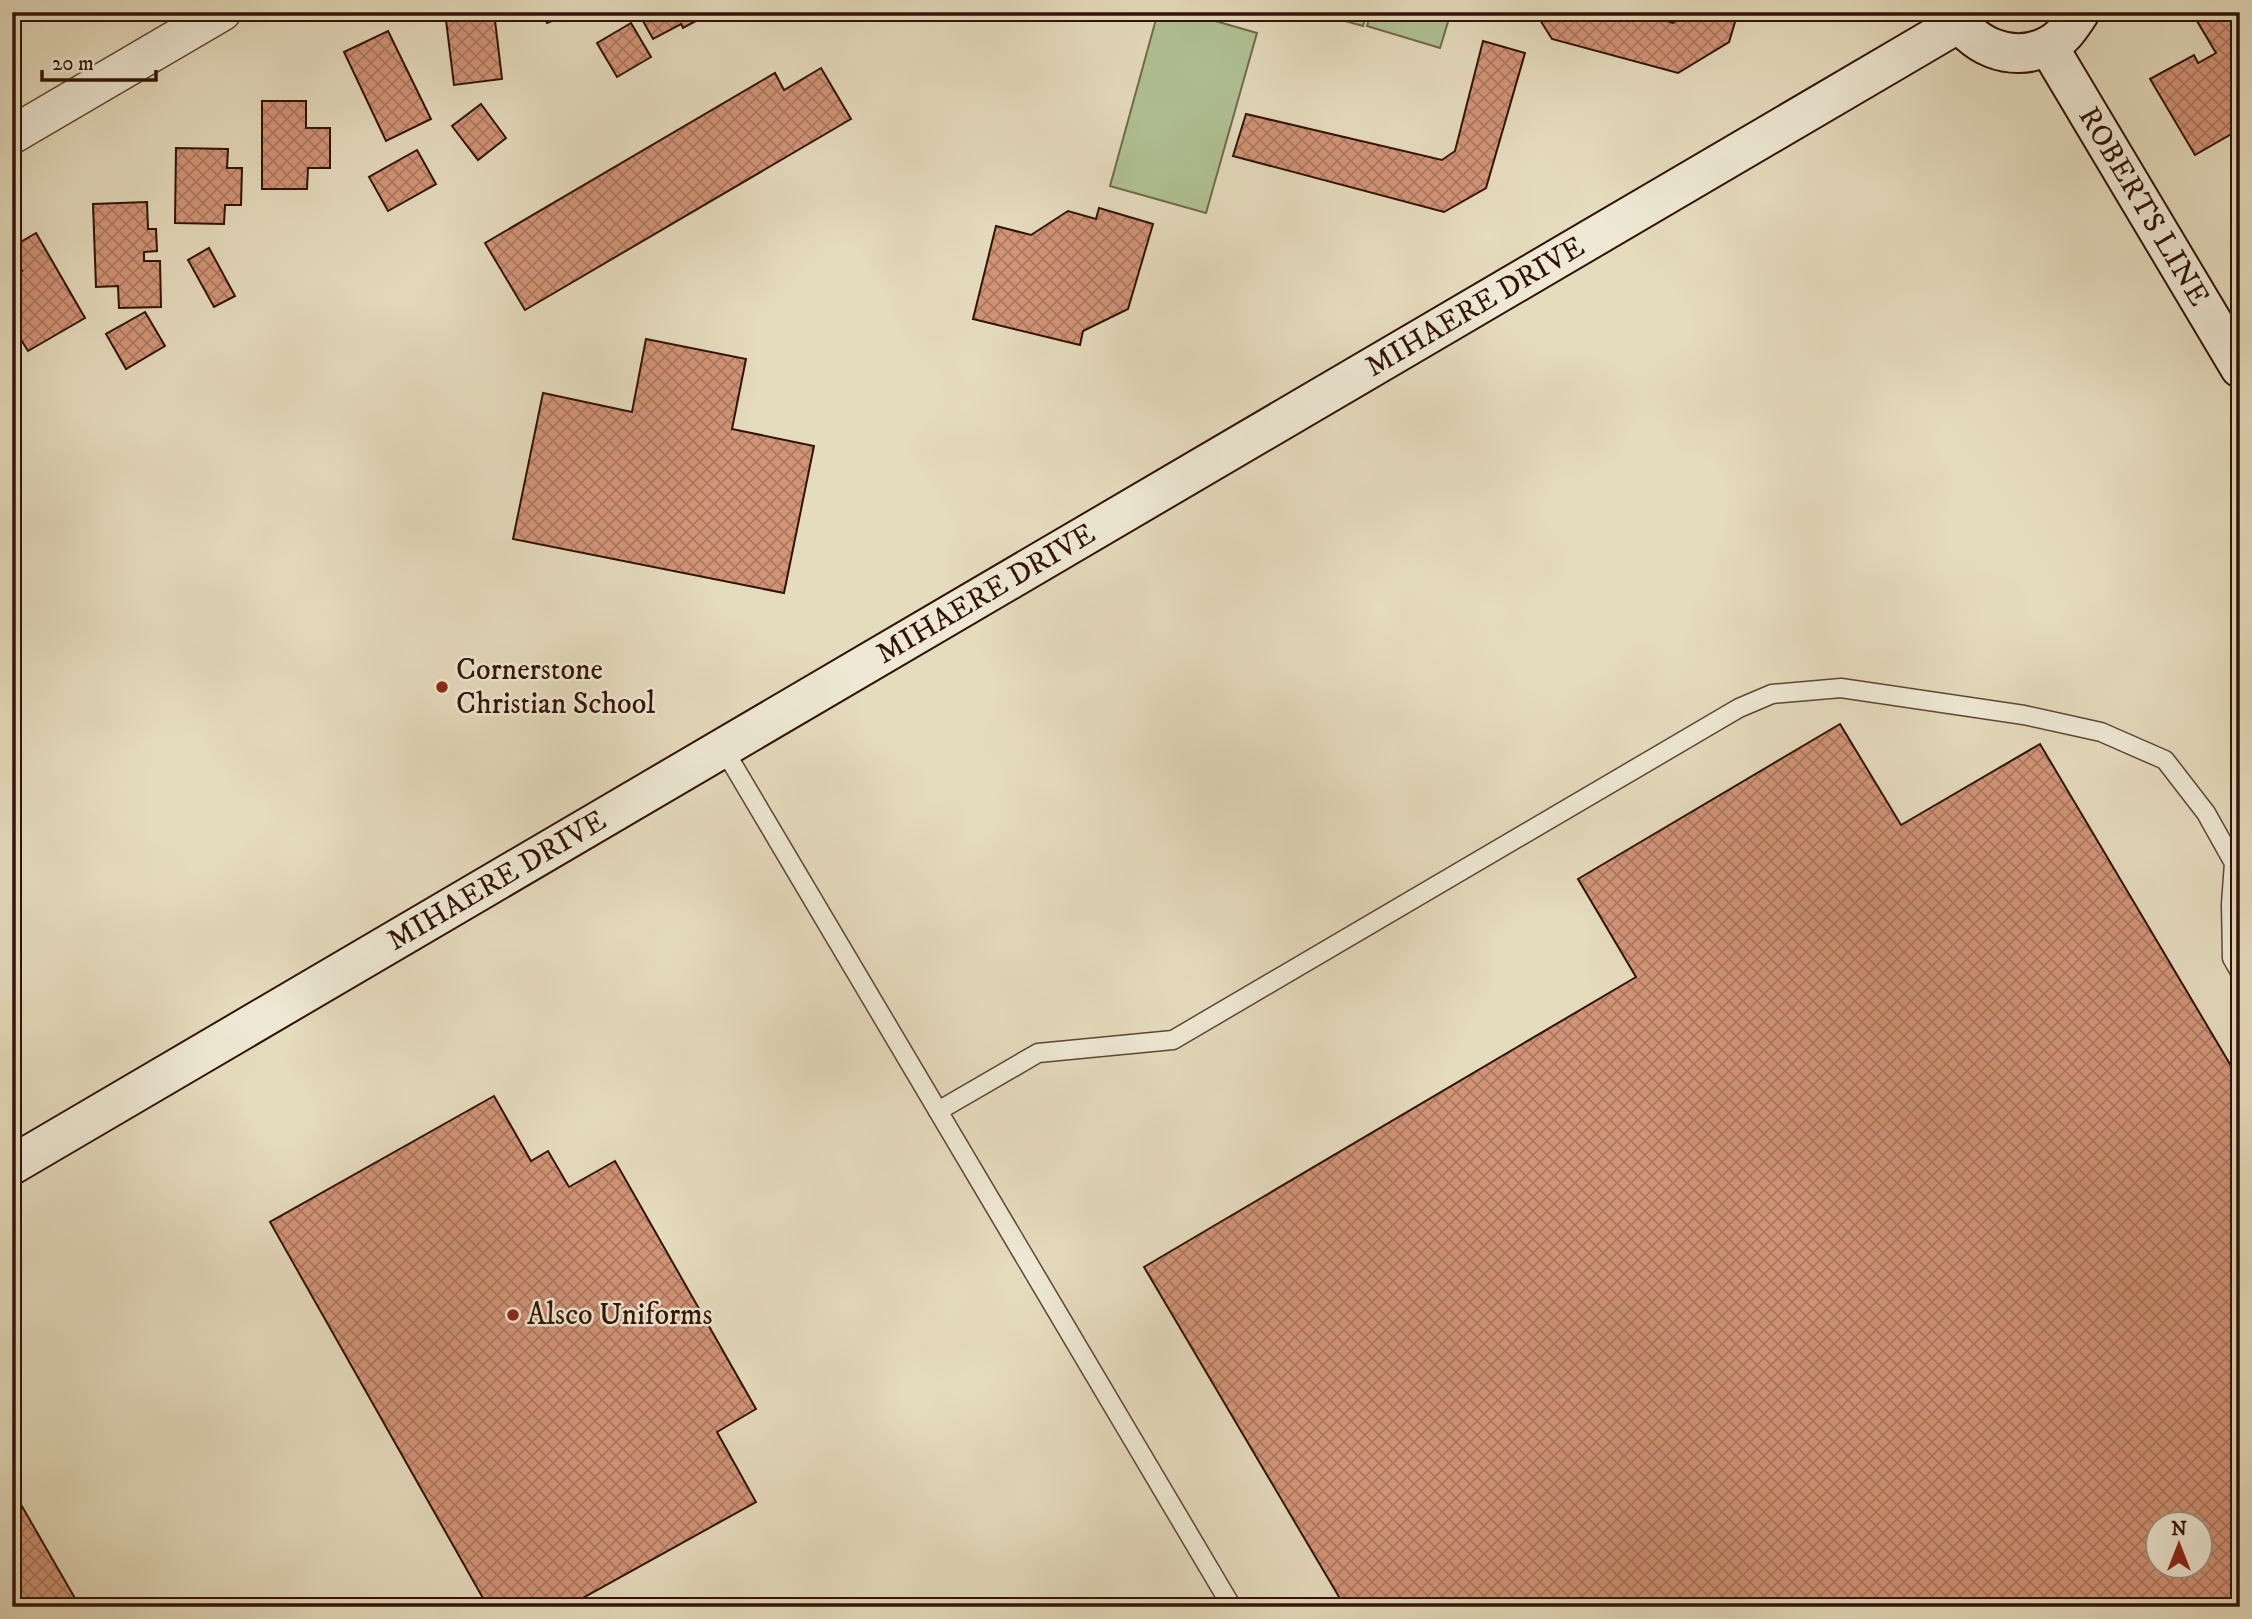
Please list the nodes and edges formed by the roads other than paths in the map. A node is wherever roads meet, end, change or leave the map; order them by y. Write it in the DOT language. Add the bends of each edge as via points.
graph roads {
  1 [pos="222,12"];
  2 [pos="2080,12"];
  3 [pos="1956,17"];
  4 [pos="2048,47"];
  5 [pos="12,135"];
  6 [pos="2240,368"];
  7 [pos="723,748"];
  8 [pos="2240,972"];
  9 [pos="938,1111"];
  10 [pos="12,1165"];
  11 [pos="1233,1607"];
  1 -- 5 [label="street"];
  2 -- 4 [label="main road" via="2067,32"];
  3 -- 4 [label="main road" via="1972,38 1990,48 2009,53"];
  3 -- 7 [label="main road, MIHAERE DRIVE"];
  4 -- 6 [label="main road, ROBERTS LINE"];
  7 -- 9 [label="lane"];
  7 -- 10 [label="main road, MIHAERE DRIVE"];
  8 -- 9 [label="lane" via="2232,958 2234,863 2206,813 2165,760 2101,732 2024,715 1842,688 1772,694 1740,708 1173,1040 1038,1053"];
  9 -- 11 [label="lane"];
}
